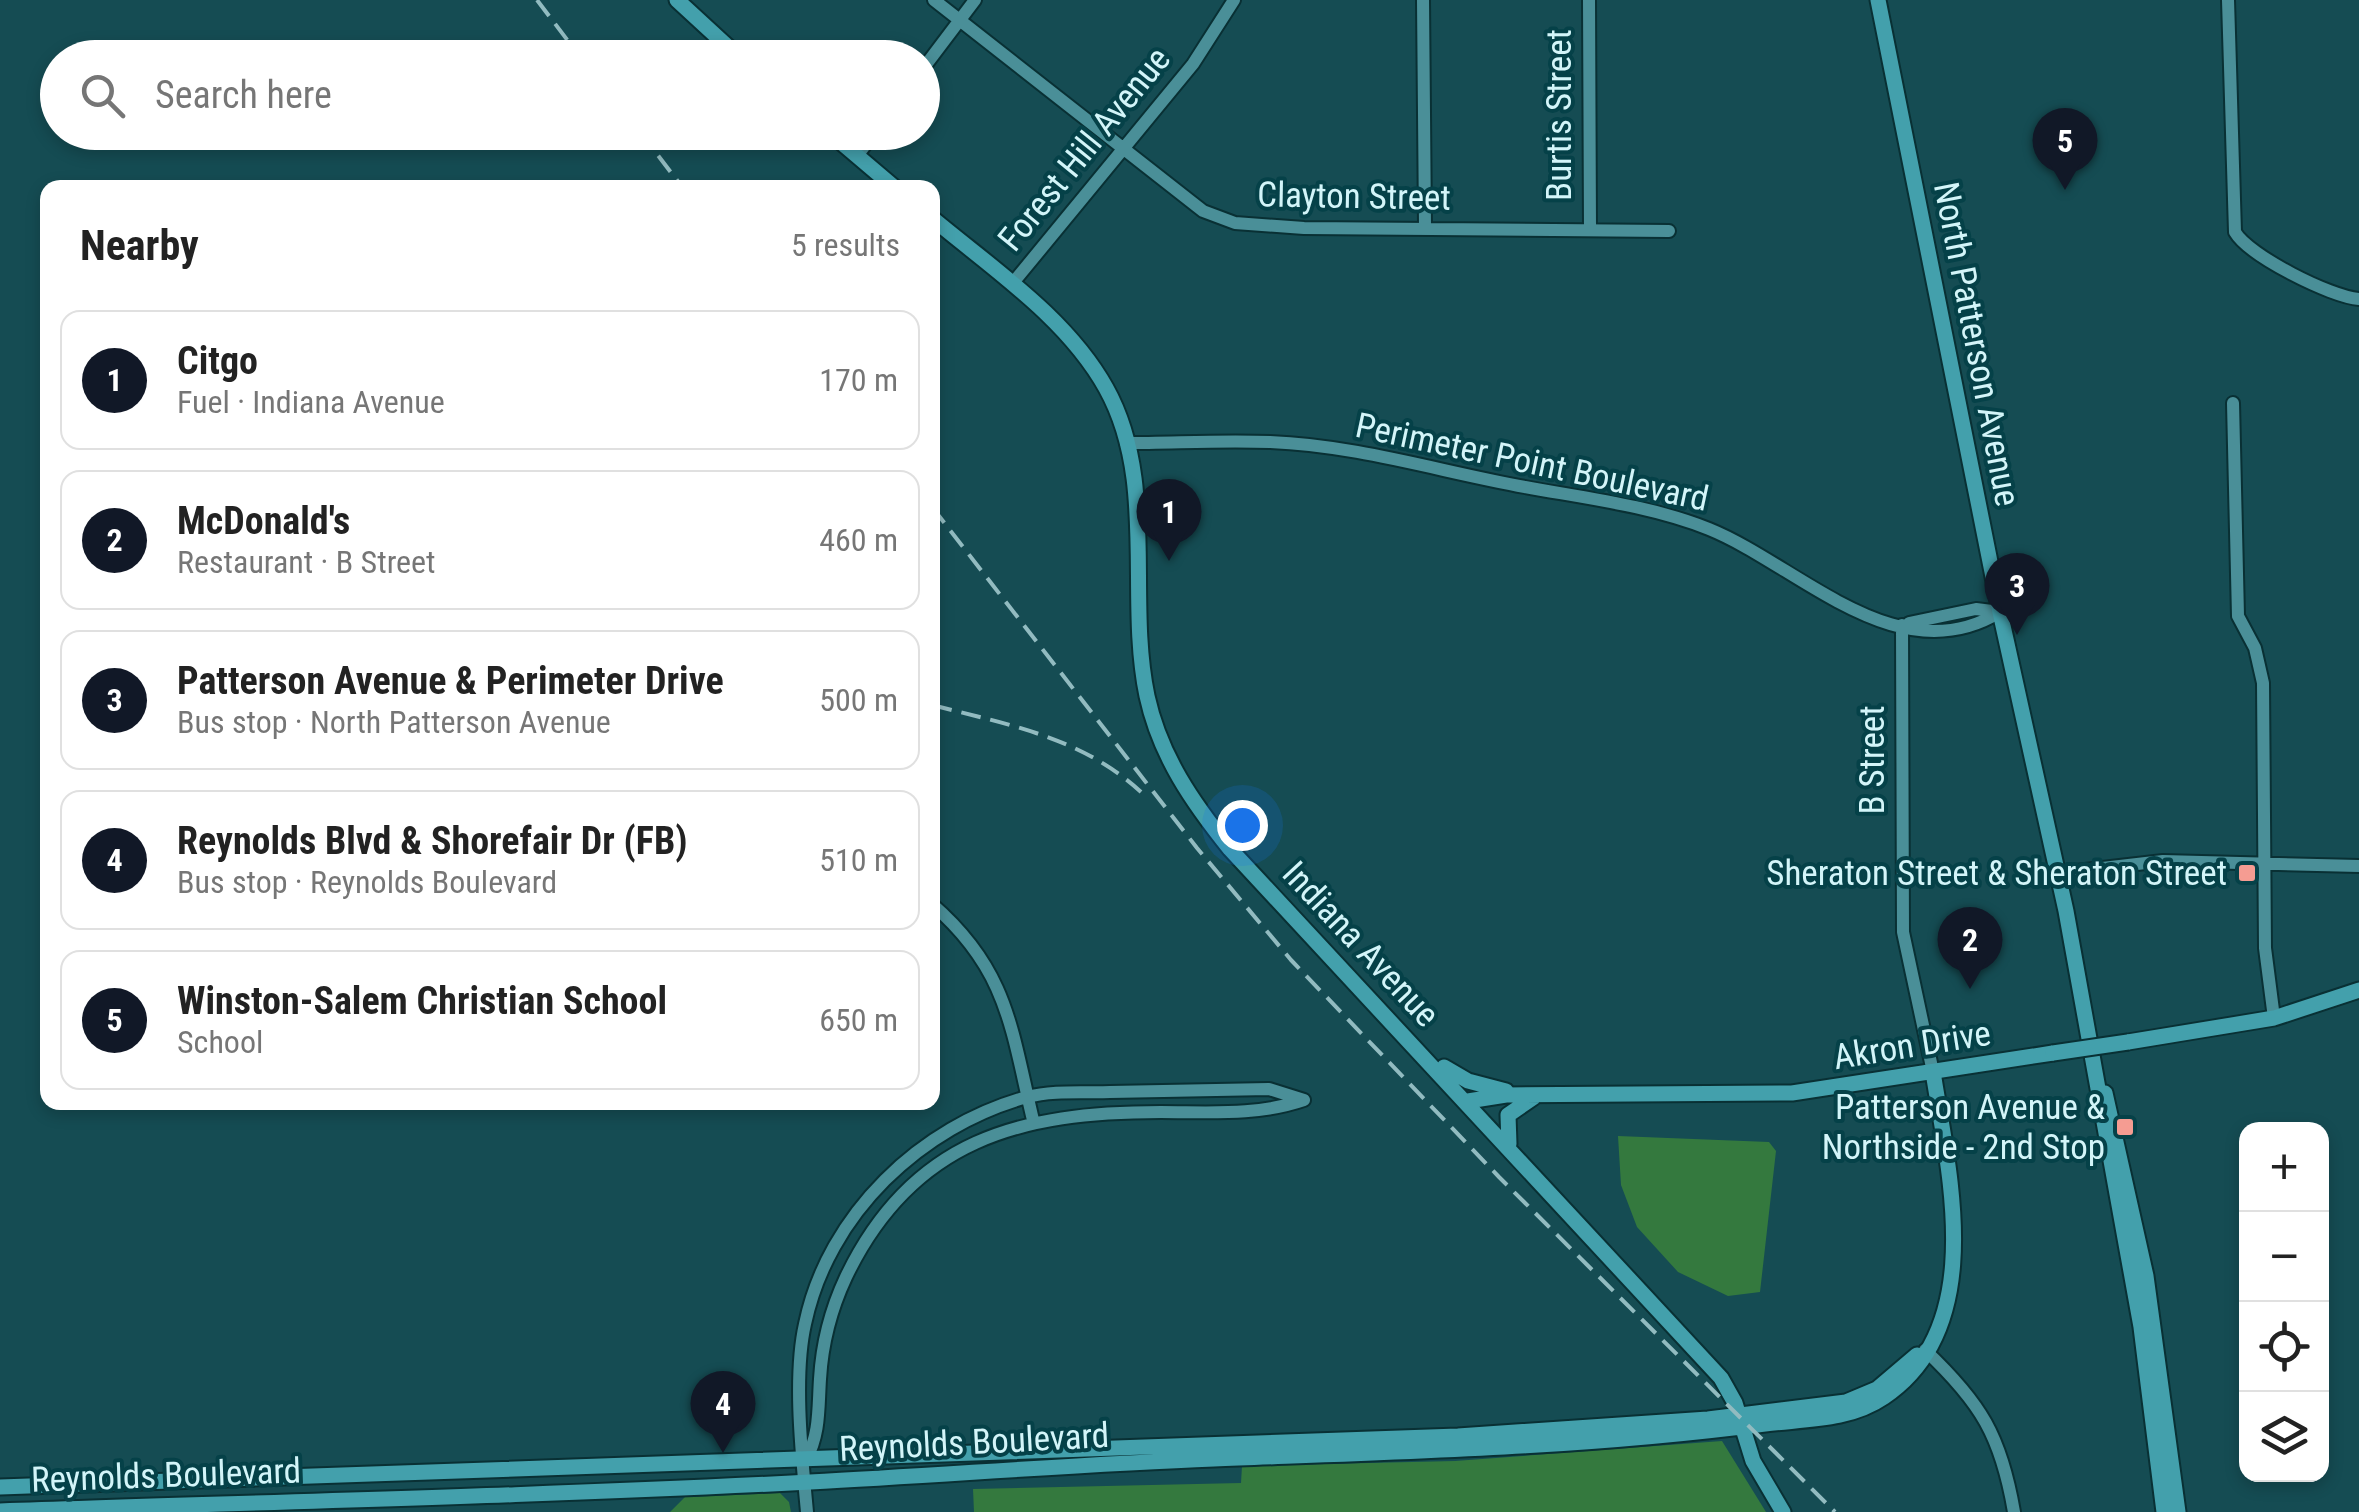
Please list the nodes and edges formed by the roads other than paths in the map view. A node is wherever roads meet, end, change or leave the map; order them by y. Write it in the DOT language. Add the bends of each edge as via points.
graph roads {
  1 [pos="677,0"];
  2 [pos="934,0"];
  3 [pos="974,0"];
  4 [pos="1234,0"];
  5 [pos="1423,0"];
  6 [pos="1589,0"];
  7 [pos="1878,0"];
  8 [pos="2228,0"];
  9 [pos="959,21"];
  10 [pos="720,40"];
  11 [pos="940,46"];
  12 [pos="850,150"];
  13 [pos="862,150"];
  14 [pos="1120,150"];
  15 [pos="857,156"];
  16 [pos="886,180"];
  17 [pos="940,225"];
  18 [pos="1424,226"];
  19 [pos="1590,229"];
  20 [pos="1669,232"];
  21 [pos="1012,284"];
  22 [pos="2359,299"];
  23 [pos="2233,403"];
  24 [pos="1126,443"];
  25 [pos="2000,612"];
  26 [pos="1902,625"];
  27 [pos="2266,865"];
  28 [pos="2359,866"];
  29 [pos="2059,873"];
  30 [pos="940,911"];
  31 [pos="2359,990"];
  32 [pos="2274,1018"];
  33 [pos="1419,1049"];
  34 [pos="2092,1053"];
  35 [pos="1933,1072"];
  36 [pos="1531,1095"];
  37 [pos="1028,1097"];
  38 [pos="1468,1101"];
  39 [pos="1033,1120"];
  40 [pos="1510,1148"];
  41 [pos="1924,1350"];
  42 [pos="1740,1422"];
  43 [pos="806,1460"];
  44 [pos="805,1482"];
  45 [pos="0,1487"];
  46 [pos="0,1511"];
  47 [pos="807,1512"];
  48 [pos="1783,1512"];
  49 [pos="2014,1512"];
  50 [pos="2164,1512"];
  51 [pos="2178,1512"];
  1 -- 10 [label="main road"];
  2 -- 9 [label="street, Clayton Street"];
  3 -- 9 [label="street"];
  4 -- 14 [label="street, Forest Hill Avenue" via="1193,64"];
  5 -- 18 [label="street"];
  6 -- 19 [label="street, Burtis Street"];
  7 -- 25 [label="main road, North Patterson Avenue"];
  8 -- 22 [label="street" via="2235,232 2246,248 2332,296"];
  9 -- 11 [label="street"];
  9 -- 14 [label="street, Clayton Street"];
  12 -- 15 [label="main road"];
  13 -- 15 [label="street"];
  14 -- 18 [label="street, Clayton Street" via="1191,203 1235,224"];
  14 -- 21 [label="street, Forest Hill Avenue"];
  15 -- 16 [label="main road"];
  17 -- 21 [label="main road, Indiana Avenue"];
  18 -- 19 [label="street, Clayton Street"];
  19 -- 20 [label="street, Clayton Street"];
  21 -- 24 [label="main road, Indiana Avenue" via="1078,343 1108,391"];
  23 -- 27 [label="street" via="2238,616 2263,683"];
  24 -- 26 [label="street, Perimeter Point Boulevard" via="1297,445 1686,520 1744,544 1835,602"];
  24 -- 33 [label="main road, Indiana Avenue" via="1136,498 1147,696 1164,749 1192,802 1230,849"];
  25 -- 26 [label="street, Perimeter Point Boulevard" via="1954,628"];
  25 -- 29 [label="main road, North Patterson Avenue"];
  26 -- 35 [label="street, B Street" via="1903,932"];
  27 -- 28 [label="street"];
  27 -- 29 [label="street" via="2163,861"];
  27 -- 32 [label="street" via="2265,948"];
  29 -- 34 [label="main road, North Patterson Avenue"];
  30 -- 37 [label="street" via="967,934 1004,998"];
  31 -- 32 [label="main road, Akron Drive"];
  32 -- 35 [label="main road, Akron Drive, bridge"];
  33 -- 36 [label="main road" via="1462,1079"];
  33 -- 38 [label="main road, Indiana Avenue"];
  34 -- 50 [label="main road, North Patterson Avenue" via="2141,1326"];
  34 -- 51 [label="main road, North Patterson Avenue" via="2114,1122 2146,1276"];
  35 -- 36 [label="main road, Akron Drive" via="1792,1093"];
  35 -- 41 [label="main road, Reynolds Boulevard" via="1954,1253 1949,1302"];
  36 -- 38 [label="main road, Akron Drive"];
  36 -- 40 [label="main road" via="1510,1112"];
  37 -- 39 [label="street"];
  37 -- 39 [label="street" via="1270,1089 1304,1100 1270,1112 1118,1112"];
  37 -- 43 [label="street" via="954,1128 906,1159 832,1248 804,1326 800,1436"];
  38 -- 40 [label="main road, Indiana Avenue"];
  39 -- 43 [label="street" via="948,1158 914,1184 860,1250 824,1342 818,1436"];
  40 -- 42 [label="main road, Indiana Avenue" via="1720,1378"];
  41 -- 42 [label="main road, Reynolds Boulevard" via="1883,1398 1849,1413"];
  41 -- 49 [label="street" via="1983,1412 2000,1446"];
  42 -- 43 [label="main road, Reynolds Boulevard"];
  42 -- 44 [label="main road, Reynolds Boulevard" via="1465,1450"];
  42 -- 48 [label="main road, Indiana Avenue" via="1753,1461"];
  43 -- 44 [label="street"];
  43 -- 45 [label="main road, Reynolds Boulevard"];
  44 -- 46 [label="main road, Reynolds Boulevard"];
  44 -- 47 [label="street"];
}
